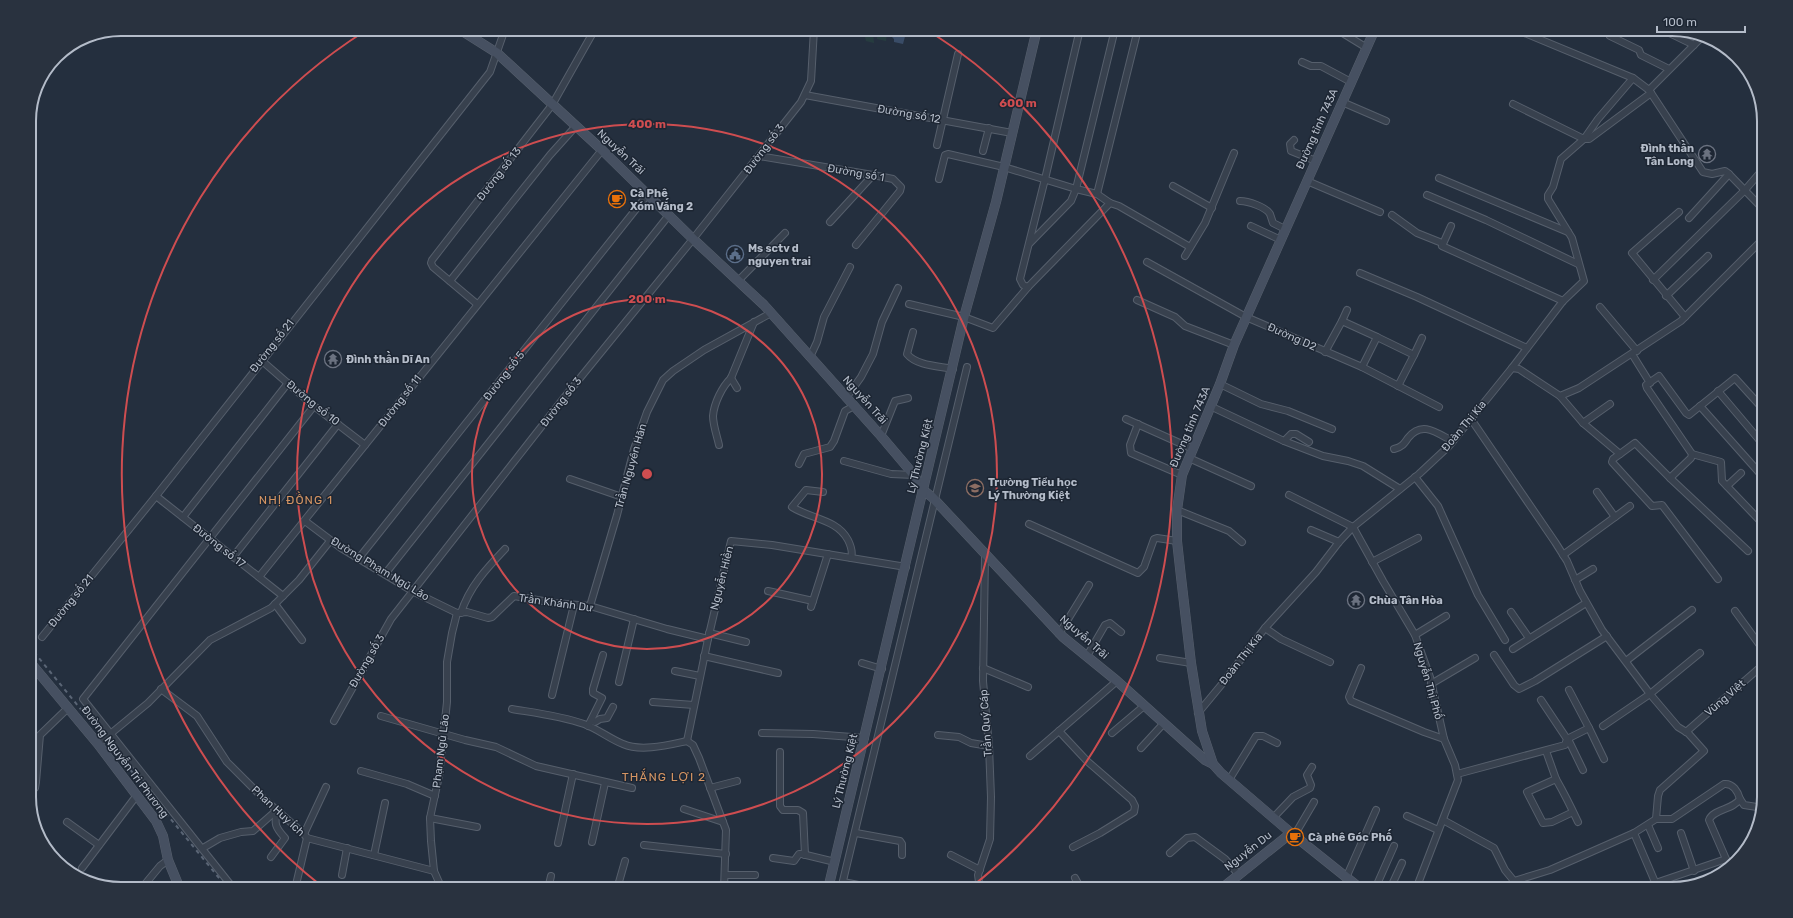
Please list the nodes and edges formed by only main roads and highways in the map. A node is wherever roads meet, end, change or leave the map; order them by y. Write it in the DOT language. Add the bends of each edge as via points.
graph roads {
  1 [pos="470,36"];
  2 [pos="1036,36"];
  3 [pos="1372,36"];
  4 [pos="923,490"];
  5 [pos="36,669"];
  6 [pos="1213,764"];
  7 [pos="1293,834"];
  8 [pos="177,882"];
  9 [pos="830,882"];
  10 [pos="1229,882"];
  11 [pos="1348,882"];
  1 -- 4 [label="main road, Nguyễn Trãi" via="497,53 771,313 881,436 914,475"];
  2 -- 4 [label="main road, Lý Thường Kiệt" via="964,317"];
  3 -- 6 [label="main road, Đường tỉnh 743A" via="1246,317 1182,475 1177,510 1177,540 1198,713 1206,748"];
  4 -- 6 [label="main road, Nguyễn Trãi" via="1059,634 1117,681 1205,760"];
  4 -- 9 [label="main road, Lý Thường Kiệt"];
  5 -- 8 [label="main road, Đường Nguyễn Tri Phương" via="98,744 156,821"];
  6 -- 7 [label="main road, Đường tỉnh 743A"];
  7 -- 10 [label="main road, Nguyễn Du"];
  7 -- 11 [label="main road, Đường tỉnh 743A"];
}
